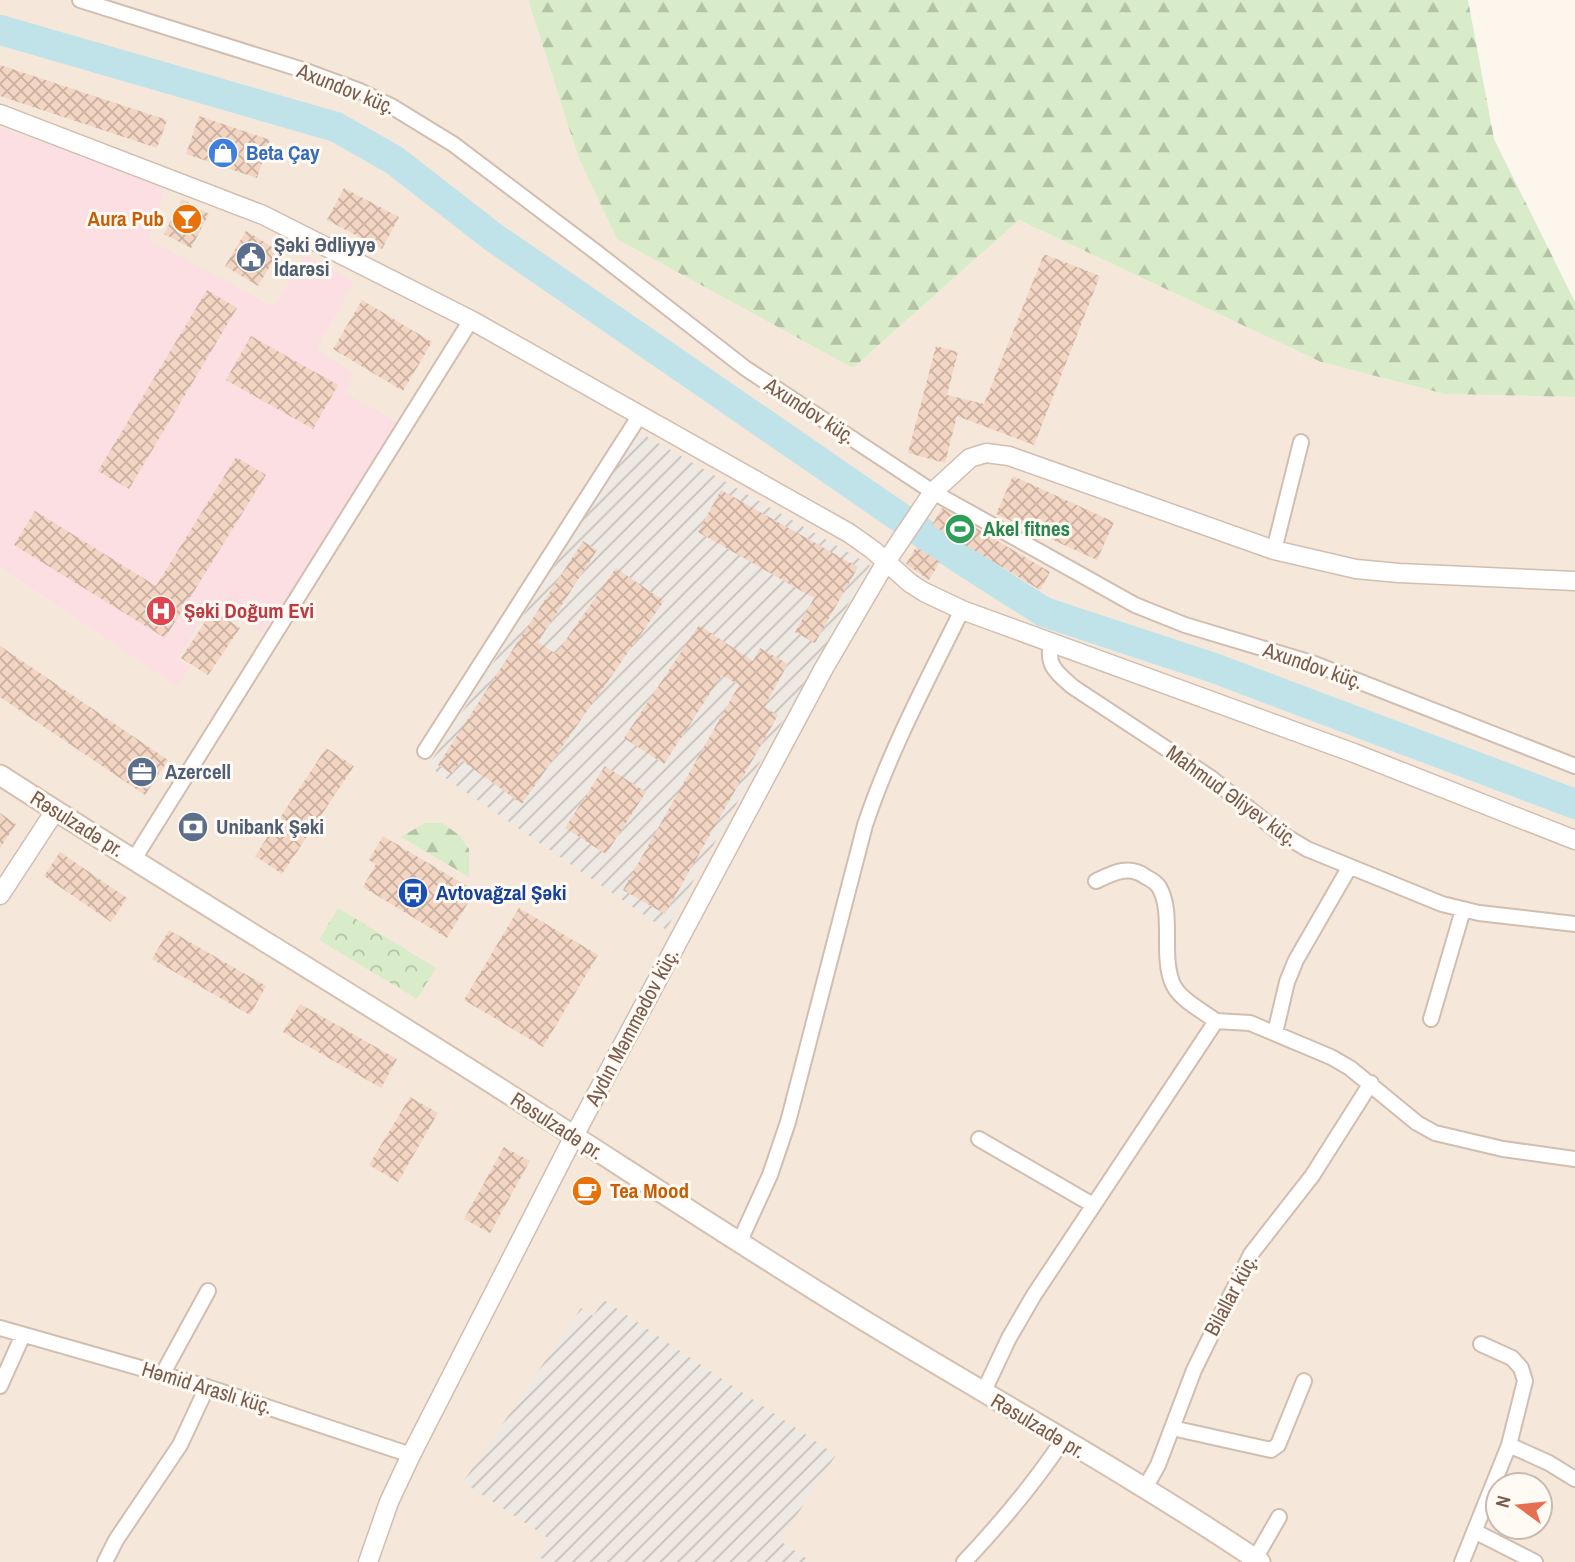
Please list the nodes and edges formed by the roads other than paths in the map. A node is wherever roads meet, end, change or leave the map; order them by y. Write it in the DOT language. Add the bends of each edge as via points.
graph roads {
  1 [pos="80,0"];
  2 [pos="0,114"];
  3 [pos="471,320"];
  4 [pos="640,415"];
  5 [pos="1301,442"];
  6 [pos="927,499"];
  7 [pos="1274,550"];
  8 [pos="886,562"];
  9 [pos="1575,581"];
  10 [pos="962,610"];
  11 [pos="1051,643"];
  12 [pos="425,751"];
  13 [pos="1575,766"];
  14 [pos="0,775"];
  15 [pos="55,811"];
  16 [pos="1575,840"];
  17 [pos="134,859"];
  18 [pos="1349,868"];
  19 [pos="1096,881"];
  20 [pos="0,895"];
  21 [pos="1463,910"];
  22 [pos="1575,924"];
  23 [pos="1430,1019"];
  24 [pos="1216,1021"];
  25 [pos="1275,1033"];
  26 [pos="1371,1083"];
  27 [pos="574,1136"];
  28 [pos="979,1139"];
  29 [pos="1575,1159"];
  30 [pos="1093,1205"];
  31 [pos="739,1243"];
  32 [pos="208,1291"];
  33 [pos="0,1328"];
  34 [pos="23,1335"];
  35 [pos="1481,1344"];
  36 [pos="162,1375"];
  37 [pos="1304,1381"];
  38 [pos="0,1386"];
  39 [pos="207,1387"];
  40 [pos="983,1393"];
  41 [pos="1172,1428"];
  42 [pos="1063,1440"];
  43 [pos="1509,1444"];
  44 [pos="411,1455"];
  45 [pos="1575,1479"];
  46 [pos="1144,1488"];
  47 [pos="1279,1517"];
  48 [pos="1476,1532"];
  49 [pos="1257,1560"];
  50 [pos="105,1562"];
  51 [pos="368,1562"];
  52 [pos="964,1562"];
  53 [pos="1462,1562"];
  54 [pos="1535,1562"];
  1 -- 6 [label="street, Axundov küç." via="303,70 391,106 446,139 745,369"];
  2 -- 3 [label="street" via="263,215"];
  3 -- 4 [label="street"];
  3 -- 17 [label="street"];
  4 -- 8 [label="street" via="849,533"];
  4 -- 12 [label="street"];
  5 -- 7 [label="street"];
  6 -- 7 [label="street, Aydın Məmmədov küç." via="970,458 986,453 1009,456"];
  6 -- 8 [label="street, Aydın Məmmədov küç."];
  6 -- 13 [label="street, Axundov küç." via="1135,605 1325,668"];
  7 -- 9 [label="street, Aydın Məmmədov küç." via="1356,569"];
  8 -- 10 [label="street" via="924,592"];
  8 -- 27 [label="street, Aydın Məmmədov küç." via="824,668"];
  10 -- 11 [label="street"];
  10 -- 31 [label="street" via="886,764 865,825 788,1122"];
  11 -- 16 [label="street" via="1354,753"];
  11 -- 18 [label="street, Mahmud Əliyev küç." via="1048,656 1055,671 1073,687 1211,778 1291,840"];
  14 -- 15 [label="main road, Rəsulzadə pr."];
  15 -- 17 [label="main road, Rəsulzadə pr."];
  15 -- 20 [label="street"];
  17 -- 27 [label="main road, Rəsulzadə pr."];
  18 -- 21 [label="street, Mahmud Əliyev küç."];
  18 -- 25 [label="street" via="1296,960"];
  19 -- 24 [label="street" via="1127,870 1158,885 1164,902 1172,984"];
  21 -- 22 [label="street, Mahmud Əliyev küç."];
  21 -- 23 [label="street"];
  24 -- 25 [label="street" via="1250,1023"];
  24 -- 30 [label="street"];
  25 -- 26 [label="street" via="1331,1058"];
  26 -- 29 [label="street" via="1417,1124 1435,1133"];
  26 -- 41 [label="street, Bilallar küç." via="1312,1176 1251,1254 1194,1370"];
  27 -- 31 [label="main road, Rəsulzadə pr."];
  27 -- 44 [label="street, Aydın Məmmədov küç."];
  28 -- 30 [label="street"];
  30 -- 40 [label="street" via="1009,1338"];
  31 -- 40 [label="main road, Rəsulzadə pr."];
  32 -- 36 [label="street"];
  33 -- 34 [label="street, Həmid Araslı küç."];
  34 -- 36 [label="street, Həmid Araslı küç."];
  34 -- 38 [label="street"];
  35 -- 43 [label="street" via="1512,1358 1525,1381"];
  36 -- 39 [label="street, Həmid Araslı küç."];
  37 -- 41 [label="street" via="1278,1445 1271,1450"];
  39 -- 44 [label="street, Həmid Araslı küç."];
  39 -- 50 [label="street" via="180,1444"];
  40 -- 42 [label="main road, Rəsulzadə pr."];
  41 -- 46 [label="street, Bilallar küç."];
  42 -- 46 [label="main road, Rəsulzadə pr."];
  42 -- 52 [label="street" via="1027,1493"];
  43 -- 45 [label="street"];
  43 -- 48 [label="street"];
  44 -- 51 [label="street, Aydın Məmmədov küç."];
  46 -- 49 [label="main road, Rəsulzadə pr."];
  47 -- 49 [label="street"];
  48 -- 53 [label="street"];
  48 -- 54 [label="street"];
}
